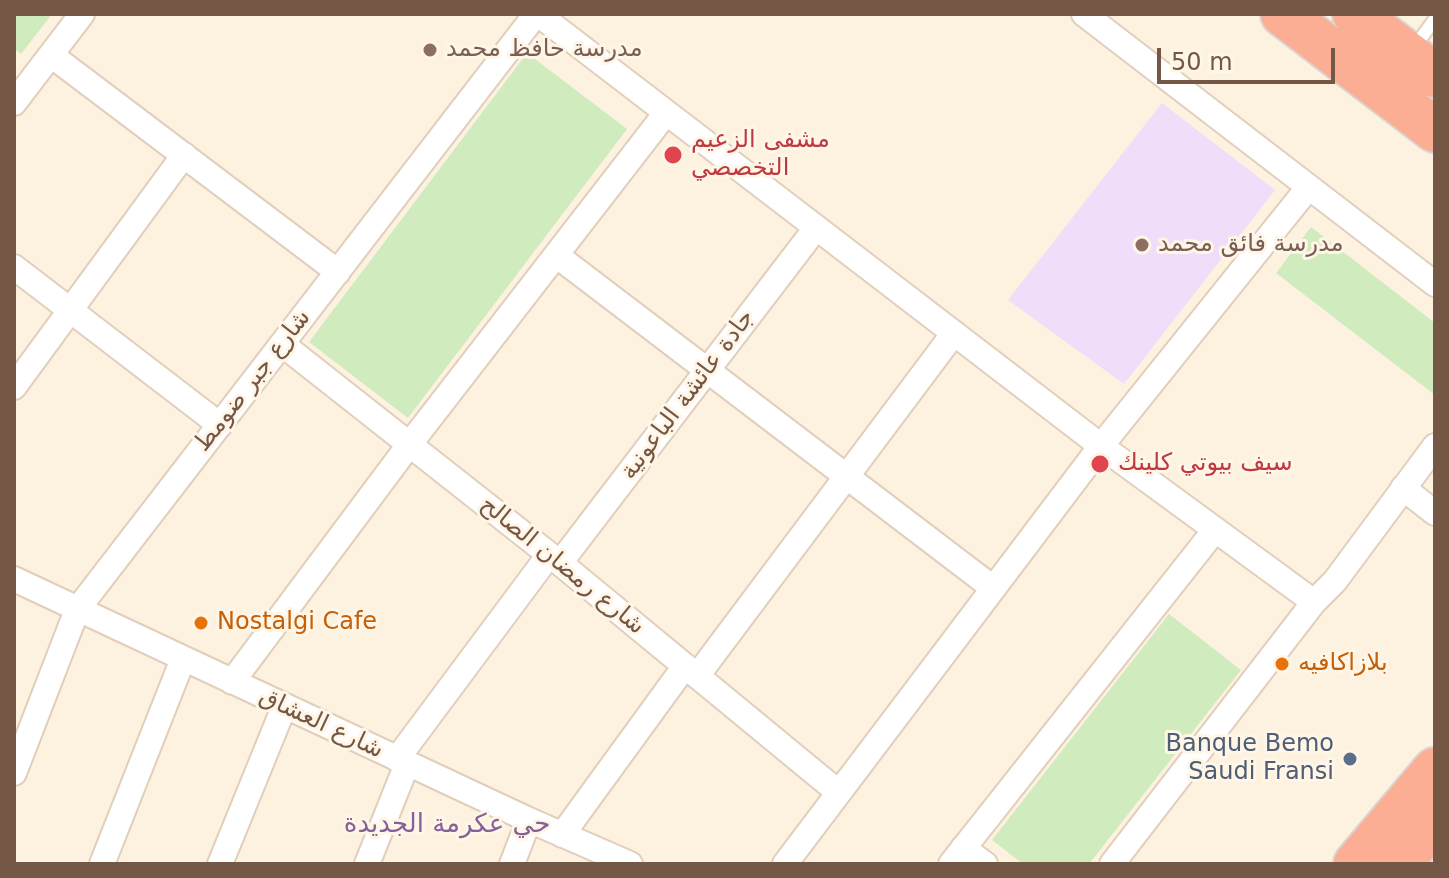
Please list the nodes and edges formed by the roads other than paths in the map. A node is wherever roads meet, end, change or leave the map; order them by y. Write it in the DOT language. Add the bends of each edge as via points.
graph roads {
  1 [pos="82,14"];
  2 [pos="537,14"];
  3 [pos="1084,14"];
  4 [pos="1283,14"];
  5 [pos="1355,14"];
  6 [pos="1435,19"];
  7 [pos="51,55"];
  8 [pos="1422,65"];
  9 [pos="14,103"];
  10 [pos="666,113"];
  11 [pos="1435,130"];
  12 [pos="184,155"];
  13 [pos="1308,188"];
  14 [pos="816,228"];
  15 [pos="556,255"];
  16 [pos="14,267"];
  17 [pos="338,272"];
  18 [pos="1435,284"];
  19 [pos="70,310"];
  20 [pos="954,333"];
  21 [pos="282,344"];
  22 [pos="708,369"];
  23 [pos="14,387"];
  24 [pos="220,425"];
  25 [pos="409,445"];
  26 [pos="1101,446"];
  27 [pos="1435,446"];
  28 [pos="847,475"];
  29 [pos="1403,488"];
  30 [pos="1435,513"];
  31 [pos="1215,530"];
  32 [pos="555,559"];
  33 [pos="14,579"];
  34 [pos="993,588"];
  35 [pos="1314,602"];
  36 [pos="77,610"];
  37 [pos="183,659"];
  38 [pos="691,671"];
  39 [pos="232,682"];
  40 [pos="284,707"];
  41 [pos="20,739"];
  42 [pos="402,762"];
  43 [pos="1435,770"];
  44 [pos="14,773"];
  45 [pos="838,792"];
  46 [pos="529,820"];
  47 [pos="1435,820"];
  48 [pos="562,835"];
  49 [pos="957,856"];
  50 [pos="102,864"];
  51 [pos="220,864"];
  52 [pos="367,864"];
  53 [pos="512,864"];
  54 [pos="630,864"];
  55 [pos="785,864"];
  56 [pos="985,864"];
  57 [pos="1112,864"];
  58 [pos="1356,864"];
  59 [pos="1399,864"];
  1 -- 7 [label="street"];
  2 -- 10 [label="street"];
  2 -- 17 [label="street, شارع جبر ضومط"];
  3 -- 13 [label="street"];
  4 -- 11 [label="highway"];
  5 -- 8 [label="highway"];
  6 -- 8 [label="lane"];
  7 -- 9 [label="street"];
  7 -- 12 [label="street"];
  10 -- 14 [label="street"];
  10 -- 15 [label="street"];
  12 -- 17 [label="street"];
  12 -- 19 [label="street"];
  13 -- 18 [label="street"];
  13 -- 26 [label="street"];
  14 -- 20 [label="street"];
  14 -- 22 [label="street, جادة عائشة الباعونية"];
  15 -- 22 [label="street"];
  15 -- 25 [label="street"];
  16 -- 19 [label="street"];
  17 -- 21 [label="street, شارع جبر ضومط"];
  19 -- 23 [label="street"];
  19 -- 24 [label="street"];
  20 -- 26 [label="street"];
  20 -- 28 [label="street"];
  21 -- 24 [label="street, شارع جبر ضومط"];
  21 -- 25 [label="street, شارع رمضان الصالح"];
  22 -- 28 [label="street"];
  22 -- 32 [label="street, جادة عائشة الباعونية"];
  24 -- 36 [label="street, شارع جبر ضومط"];
  25 -- 32 [label="street, شارع رمضان الصالح"];
  25 -- 39 [label="street"];
  26 -- 31 [label="street"];
  26 -- 34 [label="street"];
  27 -- 29 [label="street"];
  28 -- 34 [label="street"];
  28 -- 38 [label="street"];
  29 -- 30 [label="street"];
  29 -- 35 [label="street"];
  31 -- 35 [label="street"];
  31 -- 49 [label="street"];
  32 -- 38 [label="street, شارع رمضان الصالح"];
  32 -- 42 [label="street, جادة عائشة الباعونية"];
  33 -- 36 [label="street, شارع العشاق"];
  34 -- 45 [label="street"];
  35 -- 57 [label="street"];
  36 -- 37 [label="street, شارع العشاق"];
  36 -- 41 [label="street, شارع جبر ضومط"];
  37 -- 39 [label="street, شارع العشاق"];
  37 -- 50 [label="street"];
  38 -- 45 [label="street, شارع رمضان الصالح"];
  38 -- 48 [label="street"];
  39 -- 40 [label="street, شارع العشاق"];
  40 -- 42 [label="street, شارع العشاق"];
  40 -- 51 [label="street"];
  41 -- 44 [label="street, شارع جبر ضومط"];
  42 -- 46 [label="street, شارع العشاق"];
  42 -- 52 [label="street, جادة عائشة الباعونية"];
  43 -- 58 [label="highway"];
  45 -- 55 [label="street"];
  46 -- 48 [label="street, شارع العشاق"];
  46 -- 53 [label="street"];
  47 -- 59 [label="highway"];
  48 -- 54 [label="street, شارع العشاق"];
  49 -- 56 [label="street"];
}
